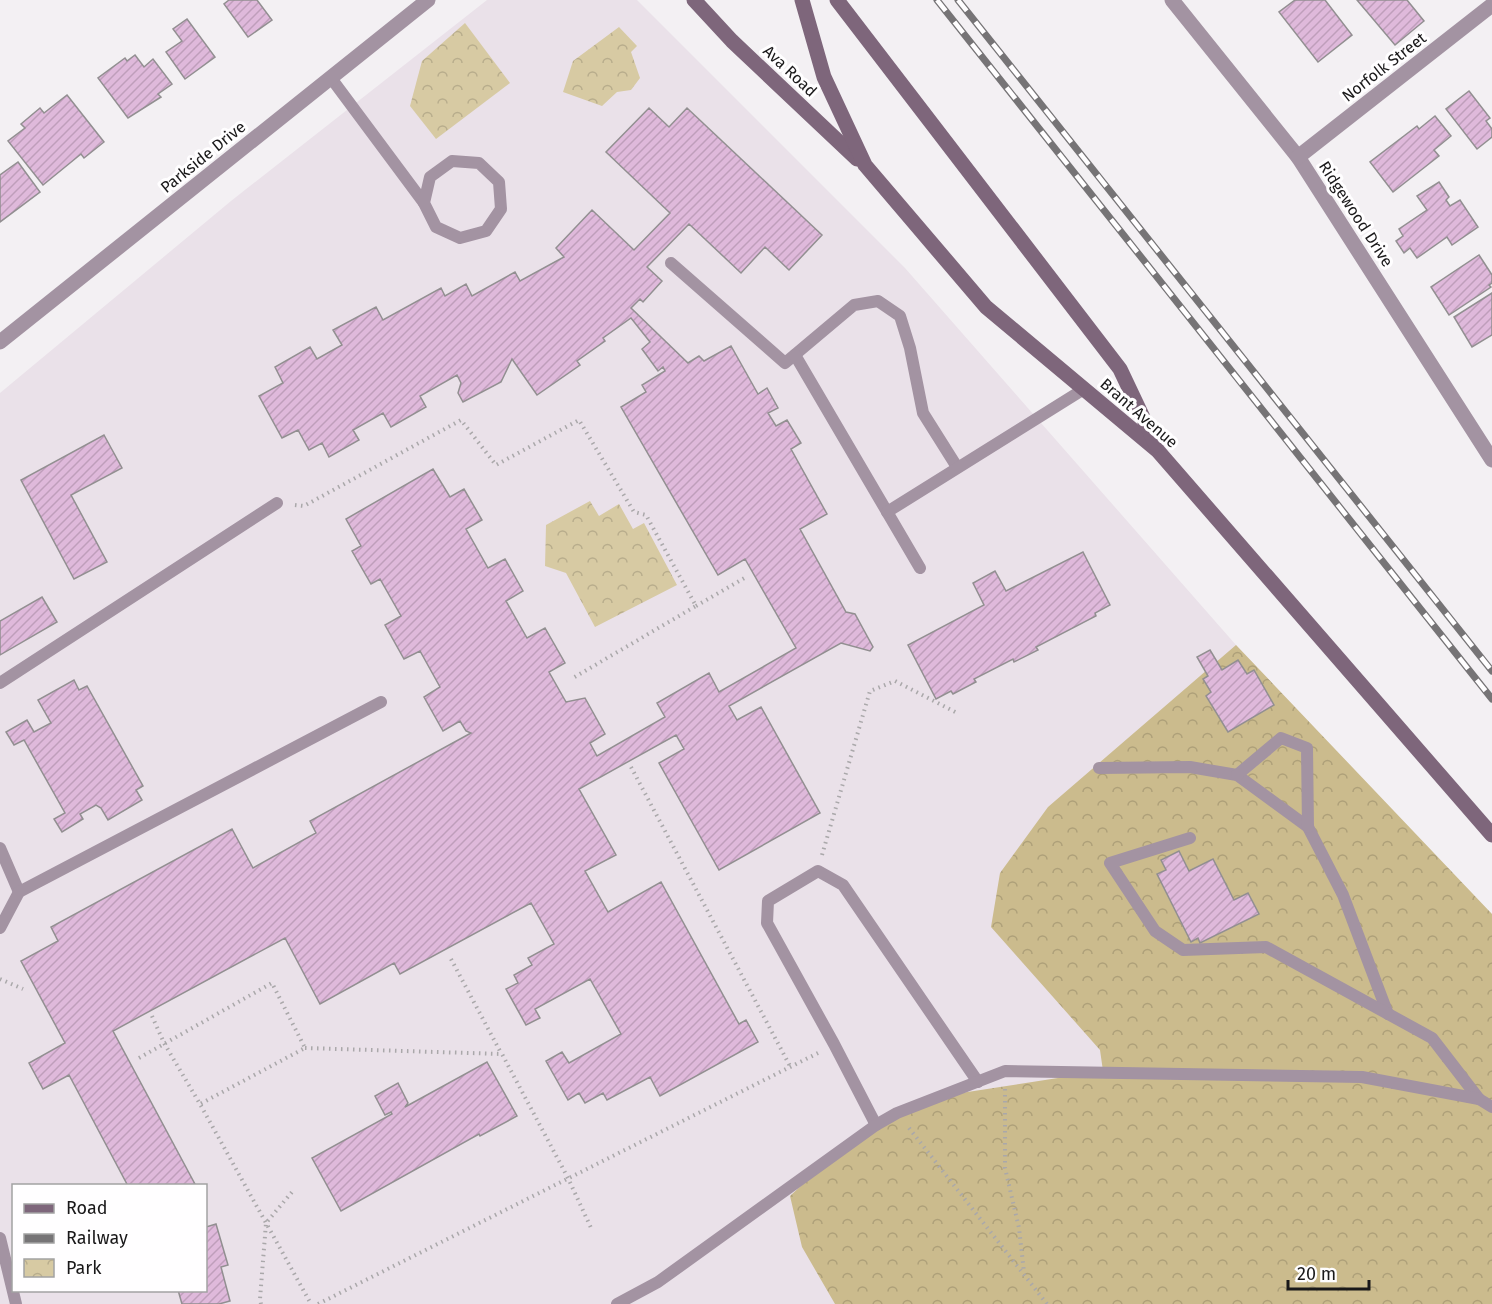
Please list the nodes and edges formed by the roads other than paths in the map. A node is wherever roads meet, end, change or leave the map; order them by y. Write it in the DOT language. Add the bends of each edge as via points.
graph roads {
  1 [pos="428,0"];
  2 [pos="694,0"];
  3 [pos="802,0"];
  4 [pos="837,0"];
  5 [pos="1172,0"];
  6 [pos="1492,5"];
  7 [pos="331,78"];
  8 [pos="1298,157"];
  9 [pos="865,165"];
  10 [pos="424,203"];
  11 [pos="670,262"];
  12 [pos="0,342"];
  13 [pos="795,355"];
  14 [pos="1084,389"];
  15 [pos="1158,451"];
  16 [pos="1492,460"];
  17 [pos="957,467"];
  18 [pos="277,503"];
  19 [pos="887,512"];
  20 [pos="920,568"];
  21 [pos="0,683"];
  22 [pos="381,702"];
  23 [pos="1099,768"];
  24 [pos="1237,775"];
  25 [pos="1308,827"];
  26 [pos="1492,835"];
  27 [pos="1190,838"];
  28 [pos="0,848"];
  29 [pos="19,892"];
  30 [pos="0,928"];
  31 [pos="1388,1014"];
  32 [pos="978,1082"];
  33 [pos="1479,1100"];
  34 [pos="1492,1107"];
  35 [pos="876,1125"];
  36 [pos="0,1238"];
  37 [pos="12,1288"];
  38 [pos="617,1304"];
  1 -- 7 [label="street, Parkside Drive"];
  2 -- 9 [label="main road, Ava Road" via="732,41"];
  3 -- 9 [label="main road, Brant Avenue" via="824,77"];
  4 -- 15 [label="main road" via="1120,369"];
  5 -- 8 [label="street, Ridgewood Drive"];
  6 -- 8 [label="street, Norfolk Street"];
  7 -- 10 [label="lane"];
  7 -- 12 [label="street, Parkside Drive"];
  8 -- 16 [label="street, Ridgewood Drive"];
  9 -- 14 [label="main road, Brant Avenue" via="986,307"];
  10 -- 10 [label="lane" via="436,228 460,238 486,231 501,209 499,182 479,163 453,161 430,177"];
  11 -- 13 [label="lane" via="785,363"];
  13 -- 17 [label="lane" via="854,305 878,301 900,316 922,413"];
  13 -- 19 [label="lane"];
  14 -- 15 [label="main road, Brant Avenue"];
  14 -- 17 [label="lane"];
  15 -- 26 [label="main road, Brant Avenue"];
  17 -- 19 [label="lane"];
  18 -- 21 [label="lane"];
  19 -- 20 [label="lane"];
  22 -- 29 [label="lane"];
  23 -- 24 [label="lane" via="1190,767"];
  24 -- 25 [label="lane"];
  24 -- 25 [label="lane" via="1281,738 1307,748"];
  25 -- 31 [label="lane" via="1343,895"];
  27 -- 31 [label="lane" via="1110,863 1155,931 1183,950 1266,947"];
  28 -- 29 [label="lane"];
  29 -- 30 [label="lane"];
  31 -- 33 [label="lane" via="1432,1038"];
  32 -- 33 [label="lane" via="1005,1071 1362,1077"];
  32 -- 35 [label="lane"];
  32 -- 35 [label="lane" via="843,885 818,871 768,901 767,923"];
  33 -- 34 [label="lane"];
  35 -- 38 [label="lane" via="658,1282"];
  36 -- 37 [label="lane"];
}
